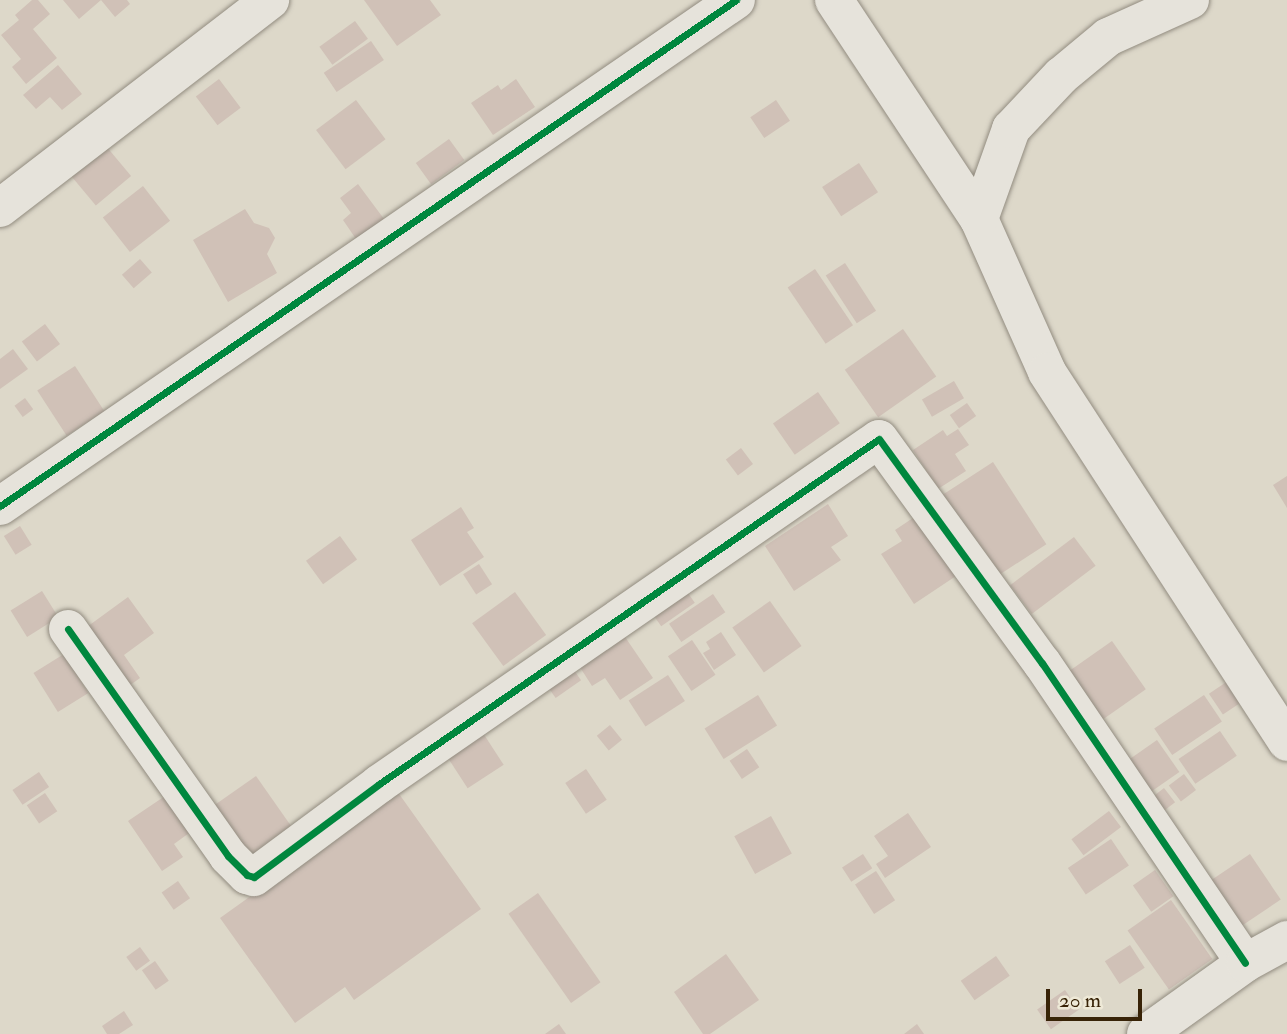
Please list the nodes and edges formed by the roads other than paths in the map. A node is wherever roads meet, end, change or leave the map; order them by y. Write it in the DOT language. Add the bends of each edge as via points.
graph roads {
  1 [pos="270,0"];
  2 [pos="736,0"];
  3 [pos="834,0"];
  4 [pos="1189,0"];
  5 [pos="0,208"];
  6 [pos="979,219"];
  7 [pos="0,506"];
  8 [pos="68,629"];
  9 [pos="1287,743"];
  10 [pos="1287,940"];
  11 [pos="1245,963"];
  12 [pos="1146,1034"];
  1 -- 5 [label="street"];
  2 -- 7 [label="street"];
  3 -- 6 [label="street"];
  4 -- 6 [label="street" via="1108,37 1061,75 1011,129"];
  6 -- 9 [label="street" via="1047,372"];
  8 -- 11 [label="street" via="228,856 247,876 254,877 379,784 879,439 1042,663"];
  10 -- 11 [label="street"];
  11 -- 12 [label="street"];
}
